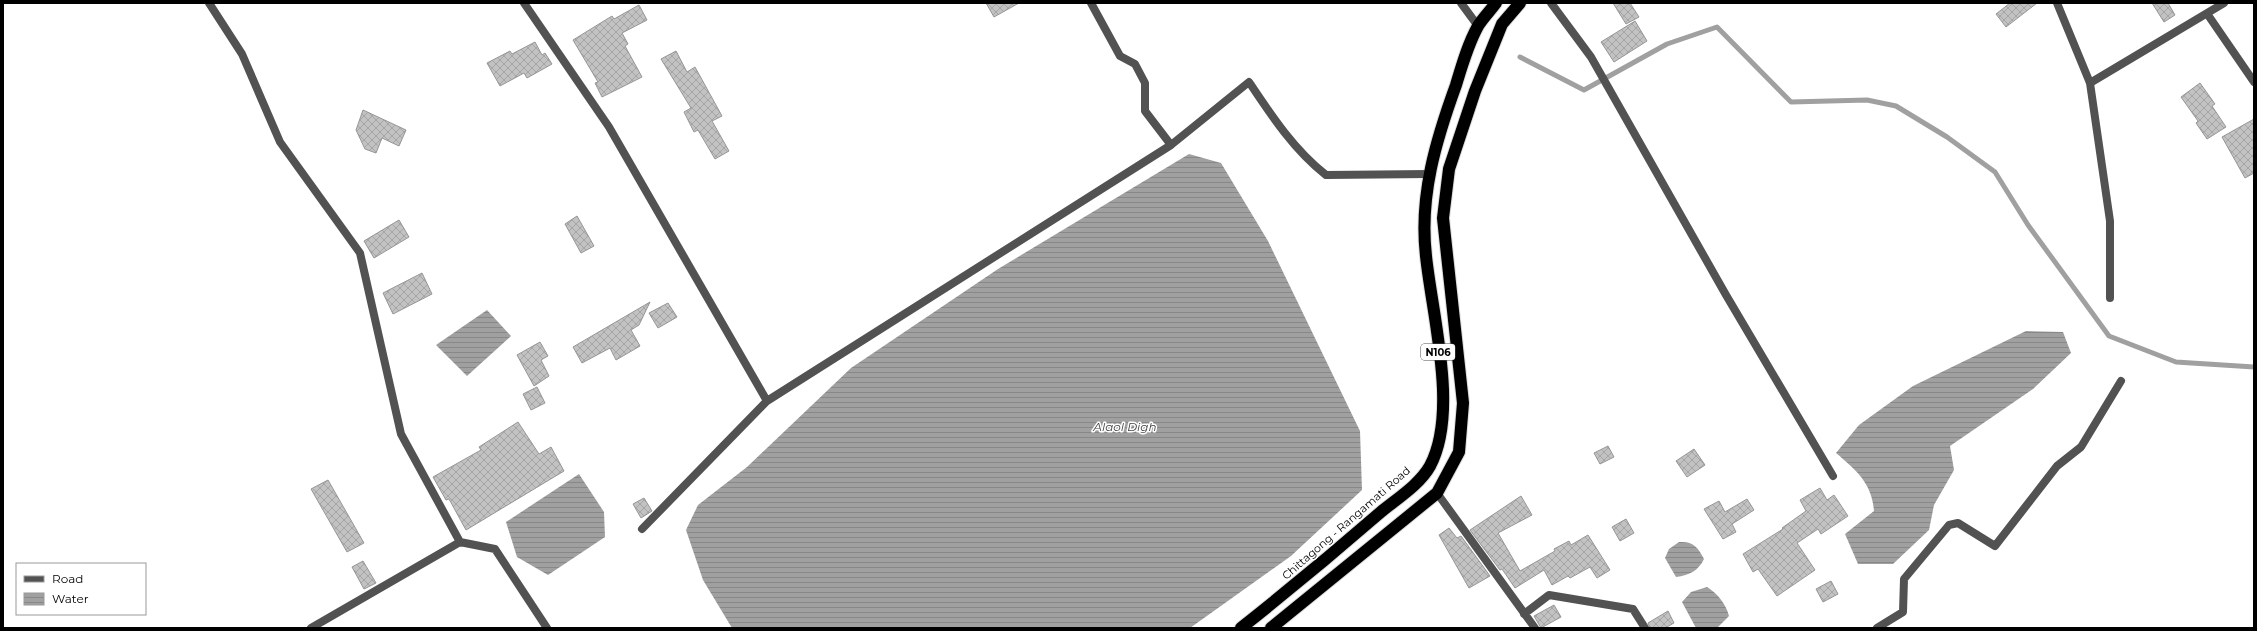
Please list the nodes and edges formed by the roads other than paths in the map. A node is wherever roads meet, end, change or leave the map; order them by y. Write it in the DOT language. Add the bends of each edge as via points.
graph roads {
  1 [pos="209,3"];
  2 [pos="524,3"];
  3 [pos="1091,3"];
  4 [pos="1460,3"];
  5 [pos="1496,3"];
  6 [pos="1520,3"];
  7 [pos="1551,3"];
  8 [pos="2057,3"];
  9 [pos="2224,3"];
  10 [pos="2208,15"];
  11 [pos="1478,26"];
  12 [pos="2254,82"];
  13 [pos="2090,83"];
  14 [pos="1171,145"];
  15 [pos="1429,174"];
  16 [pos="2110,298"];
  17 [pos="2121,381"];
  18 [pos="767,401"];
  19 [pos="1833,476"];
  20 [pos="1437,493"];
  21 [pos="642,529"];
  22 [pos="460,542"];
  23 [pos="1524,614"];
  24 [pos="311,628"];
  25 [pos="547,628"];
  26 [pos="1241,628"];
  27 [pos="1271,628"];
  28 [pos="1535,628"];
  29 [pos="1644,628"];
  30 [pos="1877,628"];
  1 -- 22 [label="street" via="242,54 280,142 360,253 401,434"];
  2 -- 18 [label="street" via="609,126"];
  3 -- 14 [label="street" via="1120,56 1135,64 1145,82 1145,111"];
  4 -- 11 [label="street"];
  5 -- 11 [label="highway, Chittagong - Rangamati Road / N106"];
  6 -- 20 [label="highway, N106" via="1502,24 1475,91 1449,169 1443,218 1463,403 1459,452"];
  7 -- 19 [label="street" via="1591,57 1726,295"];
  8 -- 13 [label="street"];
  9 -- 10 [label="street"];
  10 -- 12 [label="street"];
  10 -- 13 [label="street"];
  11 -- 15 [label="highway, Chittagong - Rangamati Road / N106" via="1439,132"];
  13 -- 16 [label="street" via="2110,221"];
  14 -- 15 [label="street" via="1249,82 1278,124 1314,166 1326,175"];
  14 -- 18 [label="street"];
  15 -- 26 [label="highway, Chittagong - Rangamati Road / N106" via="1426,255 1443,413 1434,458 1409,489"];
  17 -- 30 [label="street" via="2081,446 2057,466 1995,546 1958,523 1949,525 1904,579 1903,612"];
  18 -- 21 [label="street"];
  20 -- 23 [label="street"];
  20 -- 27 [label="highway, N106"];
  22 -- 24 [label="street"];
  22 -- 25 [label="street" via="495,549"];
  23 -- 28 [label="street"];
  23 -- 29 [label="street" via="1550,595 1633,609"];
}
